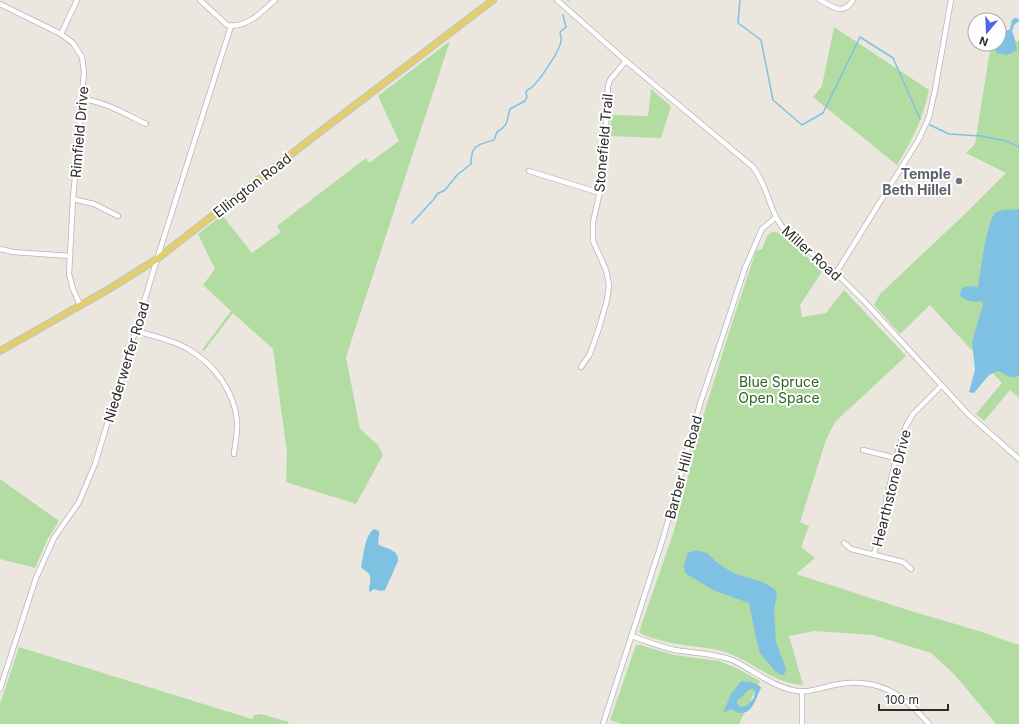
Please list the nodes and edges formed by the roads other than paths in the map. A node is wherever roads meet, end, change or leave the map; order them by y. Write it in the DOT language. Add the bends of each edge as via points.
graph roads {
  1 [pos="77,0"];
  2 [pos="200,0"];
  3 [pos="275,0"];
  4 [pos="493,0"];
  5 [pos="557,0"];
  6 [pos="820,0"];
  7 [pos="853,0"];
  8 [pos="950,0"];
  9 [pos="0,4"];
  10 [pos="231,26"];
  11 [pos="61,34"];
  12 [pos="626,61"];
  13 [pos="82,99"];
  14 [pos="146,124"];
  15 [pos="529,171"];
  16 [pos="600,193"];
  17 [pos="74,199"];
  18 [pos="118,216"];
  19 [pos="775,218"];
  20 [pos="0,249"];
  21 [pos="70,256"];
  22 [pos="157,259"];
  23 [pos="836,273"];
  24 [pos="80,305"];
  25 [pos="136,331"];
  26 [pos="0,351"];
  27 [pos="582,367"];
  28 [pos="941,386"];
  29 [pos="863,450"];
  30 [pos="234,454"];
  31 [pos="896,458"];
  32 [pos="1019,459"];
  33 [pos="844,543"];
  34 [pos="874,555"];
  35 [pos="911,569"];
  36 [pos="631,636"];
  37 [pos="0,689"];
  38 [pos="802,692"];
  39 [pos="602,724"];
  40 [pos="802,724"];
  41 [pos="929,724"];
  1 -- 11 [label="street"];
  2 -- 10 [label="street"];
  3 -- 10 [label="street" via="250,21 240,26"];
  4 -- 22 [label="main road, Ellington Road"];
  5 -- 12 [label="street, Miller Road"];
  6 -- 7 [label="street" via="839,9 847,7"];
  8 -- 23 [label="street" via="929,117 919,140"];
  9 -- 11 [label="street, Rimfield Drive"];
  10 -- 22 [label="street, Niederwerfer Road"];
  11 -- 13 [label="street, Rimfield Drive" via="73,43 82,57"];
  12 -- 16 [label="street, Stonefield Trail" via="608,86"];
  12 -- 19 [label="street, Miller Road" via="753,167 764,185"];
  13 -- 14 [label="street" via="109,106"];
  13 -- 17 [label="street, Rimfield Drive"];
  15 -- 16 [label="street"];
  16 -- 27 [label="street, Stonefield Trail" via="593,222 593,240 606,270 609,285 607,300 590,354"];
  17 -- 18 [label="street" via="94,204"];
  17 -- 21 [label="street, Rimfield Drive"];
  19 -- 23 [label="street, Miller Road" via="788,234"];
  19 -- 36 [label="street, Barber Hill Road" via="762,230 745,268 700,404 664,535"];
  20 -- 21 [label="street"];
  21 -- 24 [label="street, Rimfield Drive" via="73,289"];
  22 -- 24 [label="main road, Ellington Road"];
  22 -- 25 [label="street, Niederwerfer Road"];
  23 -- 28 [label="street, Miller Road"];
  24 -- 26 [label="main road, Ellington Road"];
  25 -- 30 [label="street" via="187,348 214,370 223,382 234,406 237,420"];
  25 -- 37 [label="street, Niederwerfer Road" via="95,464 79,502 54,538 38,573"];
  28 -- 31 [label="street, Hearthstone Drive" via="913,414"];
  28 -- 32 [label="street, Miller Road" via="972,418"];
  29 -- 31 [label="street"];
  31 -- 34 [label="street, Hearthstone Drive"];
  33 -- 34 [label="street" via="852,549"];
  34 -- 35 [label="street" via="903,562"];
  36 -- 38 [label="street" via="668,648 725,658 778,686"];
  36 -- 39 [label="street, Barber Hill Road"];
  38 -- 40 [label="street"];
  38 -- 41 [label="street" via="846,683 873,684 902,698"];
}
